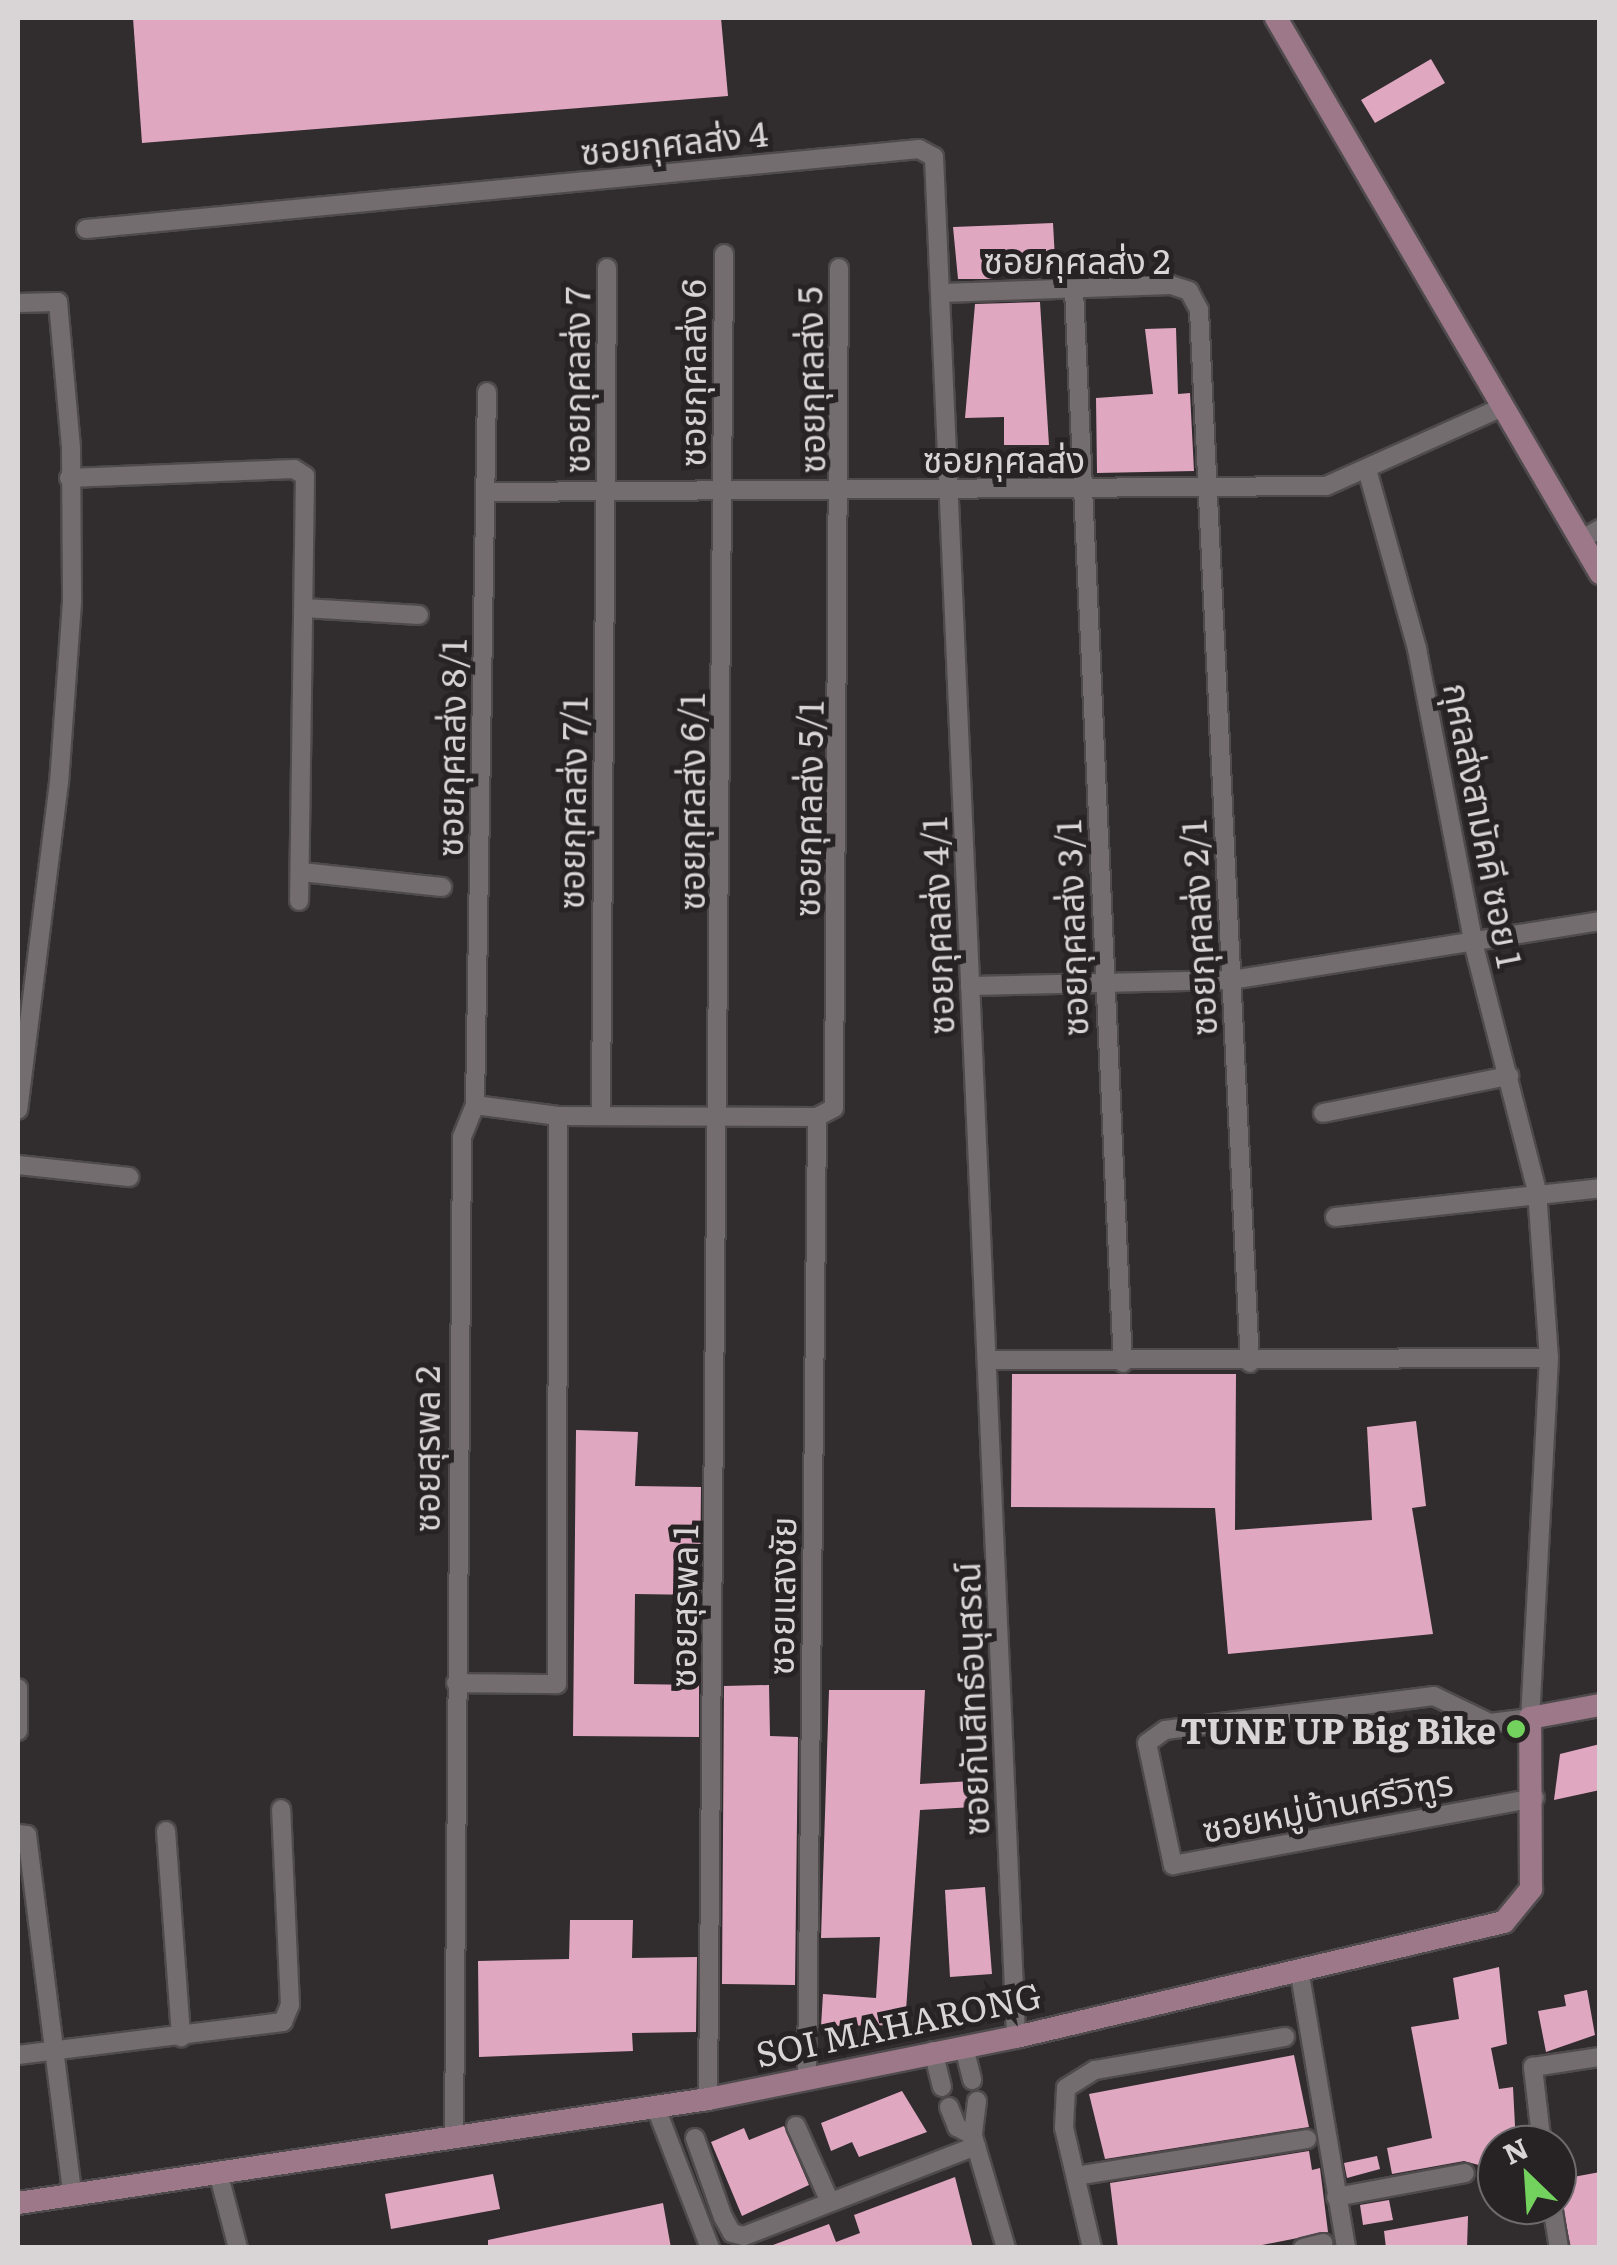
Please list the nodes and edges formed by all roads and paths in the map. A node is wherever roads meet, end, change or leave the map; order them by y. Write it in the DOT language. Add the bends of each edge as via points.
graph roads {
  1 [pos="1276,18"];
  2 [pos="86,229"];
  3 [pos="724,254"];
  4 [pos="607,268"];
  5 [pos="839,268"];
  6 [pos="1074,290"];
  7 [pos="943,292"];
  8 [pos="18,304"];
  9 [pos="487,392"];
  10 [pos="1502,407"];
  11 [pos="1368,473"];
  12 [pos="68,478"];
  13 [pos="952,489"];
  14 [pos="1084,490"];
  15 [pos="1208,490"];
  16 [pos="724,491"];
  17 [pos="843,491"];
  18 [pos="488,492"];
  19 [pos="607,492"];
  20 [pos="1590,534"];
  21 [pos="1600,573"];
  22 [pos="305,608"];
  23 [pos="419,616"];
  24 [pos="302,872"];
  25 [pos="442,887"];
  26 [pos="299,901"];
  27 [pos="1600,921"];
  28 [pos="1474,946"];
  29 [pos="1232,980"];
  30 [pos="1104,984"];
  31 [pos="970,986"];
  32 [pos="1509,1076"];
  33 [pos="475,1106"];
  34 [pos="18,1108"];
  35 [pos="720,1114"];
  36 [pos="1323,1114"];
  37 [pos="600,1115"];
  38 [pos="558,1116"];
  39 [pos="817,1117"];
  40 [pos="18,1164"];
  41 [pos="129,1177"];
  42 [pos="1600,1188"];
  43 [pos="1537,1191"];
  44 [pos="1335,1217"];
  45 [pos="1550,1358"];
  46 [pos="990,1360"];
  47 [pos="1250,1362"];
  48 [pos="1123,1363"];
  49 [pos="456,1683"];
  50 [pos="18,1688"];
  51 [pos="1600,1706"];
  52 [pos="1530,1718"];
  53 [pos="18,1730"];
  54 [pos="1535,1798"];
  55 [pos="281,1809"];
  56 [pos="166,1832"];
  57 [pos="18,1834"];
  58 [pos="26,1943"];
  59 [pos="1299,1968"];
  60 [pos="180,2036"];
  61 [pos="1016,2036"];
  62 [pos="1286,2037"];
  63 [pos="964,2047"];
  64 [pos="933,2051"];
  65 [pos="49,2053"];
  66 [pos="18,2055"];
  67 [pos="1600,2057"];
  68 [pos="807,2076"];
  69 [pos="972,2080"];
  70 [pos="942,2087"];
  71 [pos="708,2099"];
  72 [pos="977,2101"];
  73 [pos="948,2107"];
  74 [pos="656,2108"];
  75 [pos="1540,2125"];
  76 [pos="796,2126"];
  77 [pos="454,2138"];
  78 [pos="695,2138"];
  79 [pos="1308,2138"];
  80 [pos="974,2141"];
  81 [pos="218,2172"];
  82 [pos="1465,2173"];
  83 [pos="1076,2176"];
  84 [pos="72,2192"];
  85 [pos="1336,2197"];
  86 [pos="18,2202"];
  87 [pos="830,2202"];
  88 [pos="1323,2243"];
  89 [pos="238,2248"];
  90 [pos="710,2248"];
  91 [pos="1006,2248"];
  92 [pos="1092,2248"];
  93 [pos="1303,2248"];
  94 [pos="1346,2248"];
  1 -- 10 [label="street"];
  2 -- 7 [label="street, ซอยกุศลส่ง 4" via="926,149 936,164"];
  3 -- 16 [label="street, ซอยกุศลส่ง 6"];
  4 -- 19 [label="street, ซอยกุศลส่ง 7"];
  5 -- 17 [label="street, ซอยกุศลส่ง 5"];
  6 -- 7 [label="street, ซอยกุศลส่ง 2"];
  6 -- 14 [label="street, ซอยกุศลส่ง 3/1"];
  6 -- 15 [label="street, ซอยกุศลส่ง 2" via="1189,291 1199,310"];
  7 -- 13 [label="street, ซอยกุศลส่ง 4"];
  8 -- 12 [label="street" via="58,302"];
  9 -- 18 [label="street, ซอยกุศลส่ง 8/1"];
  10 -- 11 [label="street, ซอยกุศลส่ง"];
  10 -- 20 [label="street"];
  11 -- 15 [label="street, ซอยกุศลส่ง" via="1326,486"];
  11 -- 28 [label="street, กุศลส่งสามัคคี ซอย 1" via="1417,648"];
  12 -- 22 [label="street" via="301,472"];
  12 -- 34 [label="street" via="66,704"];
  13 -- 14 [label="street, ซอยกุศลส่ง"];
  13 -- 17 [label="street, ซอยกุศลส่ง"];
  13 -- 31 [label="street, ซอยกุศลส่ง 4/1"];
  14 -- 15 [label="street, ซอยกุศลส่ง"];
  14 -- 30 [label="street, ซอยกุศลส่ง 3/1"];
  15 -- 29 [label="street, ซอยกุศลส่ง 2/1"];
  16 -- 17 [label="street, ซอยกุศลส่ง"];
  16 -- 19 [label="street, ซอยกุศลส่ง"];
  16 -- 35 [label="street, ซอยกุศลส่ง 6/1"];
  17 -- 39 [label="street, ซอยกุศลส่ง 5/1" via="836,1098"];
  18 -- 19 [label="street, ซอยกุศลส่ง"];
  18 -- 33 [label="street, ซอยกุศลส่ง 8/1"];
  19 -- 37 [label="street, ซอยกุศลส่ง 7/1"];
  20 -- 21 [label="street"];
  22 -- 23 [label="street"];
  22 -- 24 [label="street"];
  24 -- 25 [label="street"];
  24 -- 26 [label="street"];
  27 -- 28 [label="street"];
  28 -- 29 [label="street"];
  28 -- 32 [label="street, กุศลส่งสามัคคี ซอย 1"];
  29 -- 30 [label="street"];
  29 -- 47 [label="street, ซอยกุศลส่ง 2/1"];
  30 -- 31 [label="street"];
  30 -- 48 [label="street, ซอยกุศลส่ง 3/1"];
  31 -- 46 [label="street, ซอยกุศลส่ง 4/1"];
  32 -- 36 [label="street"];
  32 -- 43 [label="street, กุศลส่งสามัคคี ซอย 1"];
  33 -- 38 [label="street"];
  33 -- 49 [label="street, ซอยสุรพล 2" via="460,1152"];
  35 -- 37 [label="street"];
  35 -- 39 [label="street"];
  35 -- 71 [label="street, ซอยสุรพล 1"];
  37 -- 38 [label="street"];
  38 -- 49 [label="street" via="557,1684"];
  39 -- 68 [label="street, ซอยแสงชัย"];
  40 -- 41 [label="street"];
  42 -- 43 [label="street"];
  43 -- 44 [label="street"];
  43 -- 45 [label="street, กุศลส่งสามัคคี ซอย 1"];
  45 -- 47 [label="street"];
  45 -- 52 [label="street, กุศลส่งสามัคคี ซอย 1"];
  46 -- 48 [label="street"];
  46 -- 61 [label="street, ซอยกันสิทธ์อนุสรณ์"];
  47 -- 48 [label="street"];
  49 -- 77 [label="street, ซอยสุรพล 2"];
  50 -- 53 [label="street"];
  51 -- 52 [label="street"];
  52 -- 54 [label="street, SOI MAHARONG"];
  52 -- 54 [label="street, ซอยหมู่บ้านศรีวิฑูร" via="1490,1723 1434,1696 1165,1730 1148,1742 1174,1865"];
  54 -- 59 [label="street, SOI MAHARONG" via="1531,1889 1516,1915"];
  55 -- 60 [label="street" via="288,2015"];
  56 -- 60 [label="street"];
  57 -- 58 [label="street" via="28,1836"];
  58 -- 65 [label="street"];
  59 -- 61 [label="street, SOI MAHARONG"];
  59 -- 85 [label="street"];
  60 -- 65 [label="street"];
  61 -- 63 [label="street, SOI MAHARONG"];
  62 -- 83 [label="street" via="1078,2078 1062,2104"];
  63 -- 64 [label="street, SOI MAHARONG"];
  63 -- 69 [label="street"];
  64 -- 68 [label="street, SOI MAHARONG"];
  64 -- 70 [label="street"];
  65 -- 66 [label="street"];
  65 -- 84 [label="street"];
  67 -- 75 [label="street" via="1533,2067"];
  68 -- 71 [label="street, SOI MAHARONG"];
  71 -- 74 [label="street, SOI MAHARONG"];
  72 -- 80 [label="street"];
  73 -- 80 [label="street" via="956,2127"];
  74 -- 77 [label="street, SOI MAHARONG"];
  74 -- 90 [label="street"];
  76 -- 87 [label="street"];
  77 -- 81 [label="street, SOI MAHARONG"];
  78 -- 87 [label="street" via="736,2236"];
  79 -- 83 [label="street"];
  80 -- 87 [label="street"];
  80 -- 91 [label="street"];
  81 -- 84 [label="street, SOI MAHARONG"];
  81 -- 89 [label="street"];
  82 -- 85 [label="street"];
  83 -- 92 [label="street"];
  84 -- 86 [label="street, SOI MAHARONG"];
  85 -- 94 [label="street"];
  88 -- 93 [label="street"];
}
